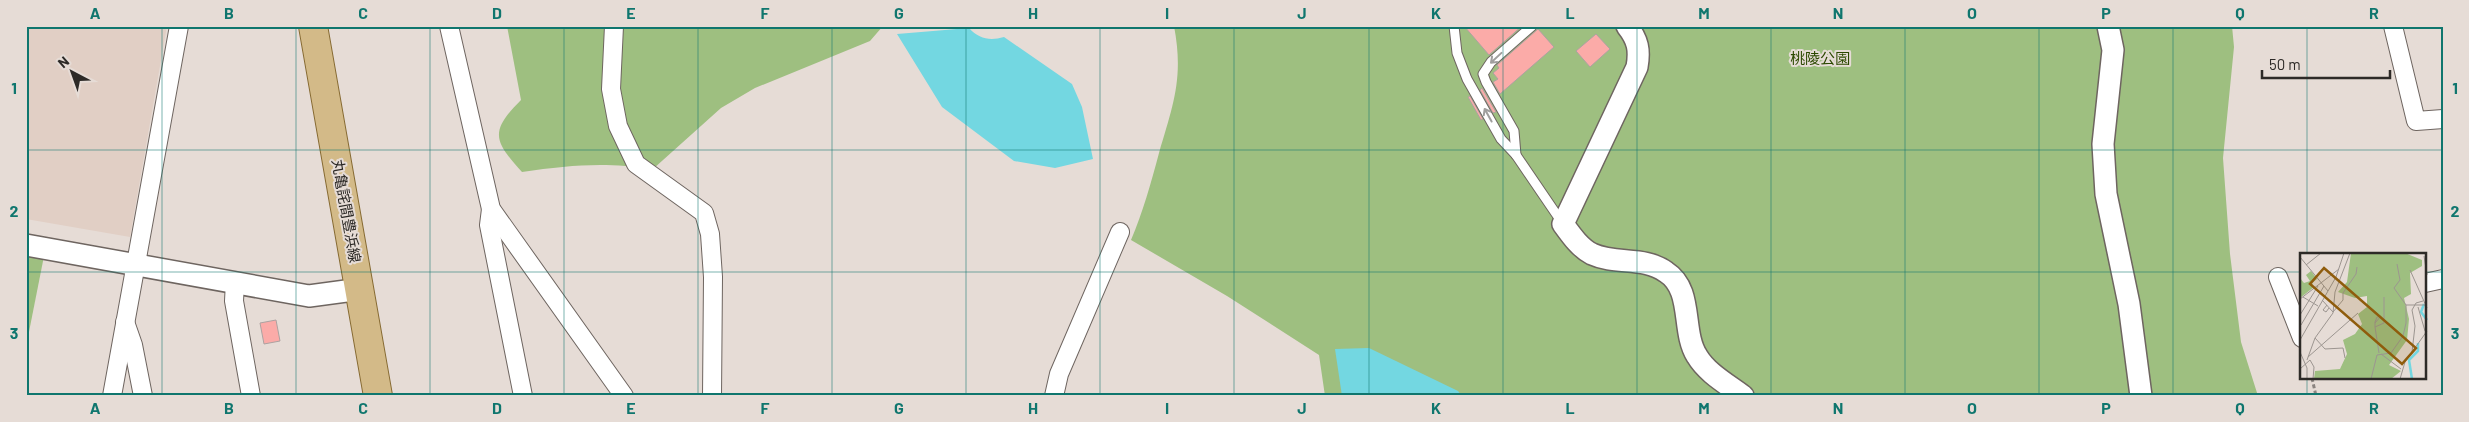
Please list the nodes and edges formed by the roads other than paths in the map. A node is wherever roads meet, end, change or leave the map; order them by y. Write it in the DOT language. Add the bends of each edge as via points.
graph roads {
  1 [pos="179,26"];
  2 [pos="312,26"];
  3 [pos="450,26"];
  4 [pos="614,26"];
  5 [pos="1454,26"];
  6 [pos="1532,26"];
  7 [pos="1627,26"];
  8 [pos="2108,26"];
  9 [pos="2393,26"];
  10 [pos="2443,119"];
  11 [pos="1516,154"];
  12 [pos="491,209"];
  13 [pos="1563,224"];
  14 [pos="1120,232"];
  15 [pos="26,245"];
  16 [pos="135,265"];
  17 [pos="2278,277"];
  18 [pos="2443,279"];
  19 [pos="235,282"];
  20 [pos="2426,283"];
  21 [pos="361,289"];
  22 [pos="125,322"];
  23 [pos="2300,333"];
  24 [pos="112,396"];
  25 [pos="143,396"];
  26 [pos="251,396"];
  27 [pos="378,396"];
  28 [pos="523,396"];
  29 [pos="624,396"];
  30 [pos="712,396"];
  31 [pos="1054,396"];
  32 [pos="1743,396"];
  33 [pos="2141,396"];
  1 -- 16 [label="street"];
  2 -- 21 [label="main road, 丸亀詫間豊浜線"];
  3 -- 12 [label="street"];
  4 -- 30 [label="street" via="611,89 618,126 636,164 704,213 710,234"];
  11 -- 5 [label="lane, one-way" via="1501,140 1467,79 1457,53"];
  6 -- 11 [label="lane, one-way" via="1491,62 1483,74 1514,132"];
  7 -- 13 [label="street" via="1640,51 1637,67"];
  8 -- 33 [label="street" via="2113,50 2104,144 2106,194 2129,304"];
  9 -- 10 [label="street" via="2416,122"];
  11 -- 13 [label="lane"];
  12 -- 28 [label="street" via="489,226"];
  12 -- 29 [label="street"];
  13 -- 32 [label="street" via="1592,254 1645,262 1667,272 1681,290 1696,356 1710,372"];
  14 -- 31 [label="street" via="1059,374"];
  15 -- 16 [label="street"];
  16 -- 19 [label="street"];
  16 -- 22 [label="street"];
  17 -- 23 [label="street"];
  18 -- 20 [label="street"];
  19 -- 21 [label="street" via="310,296"];
  19 -- 26 [label="street" via="234,301"];
  21 -- 27 [label="main road, 丸亀詫間豊浜線"];
  22 -- 24 [label="street"];
  22 -- 25 [label="street"];
}
